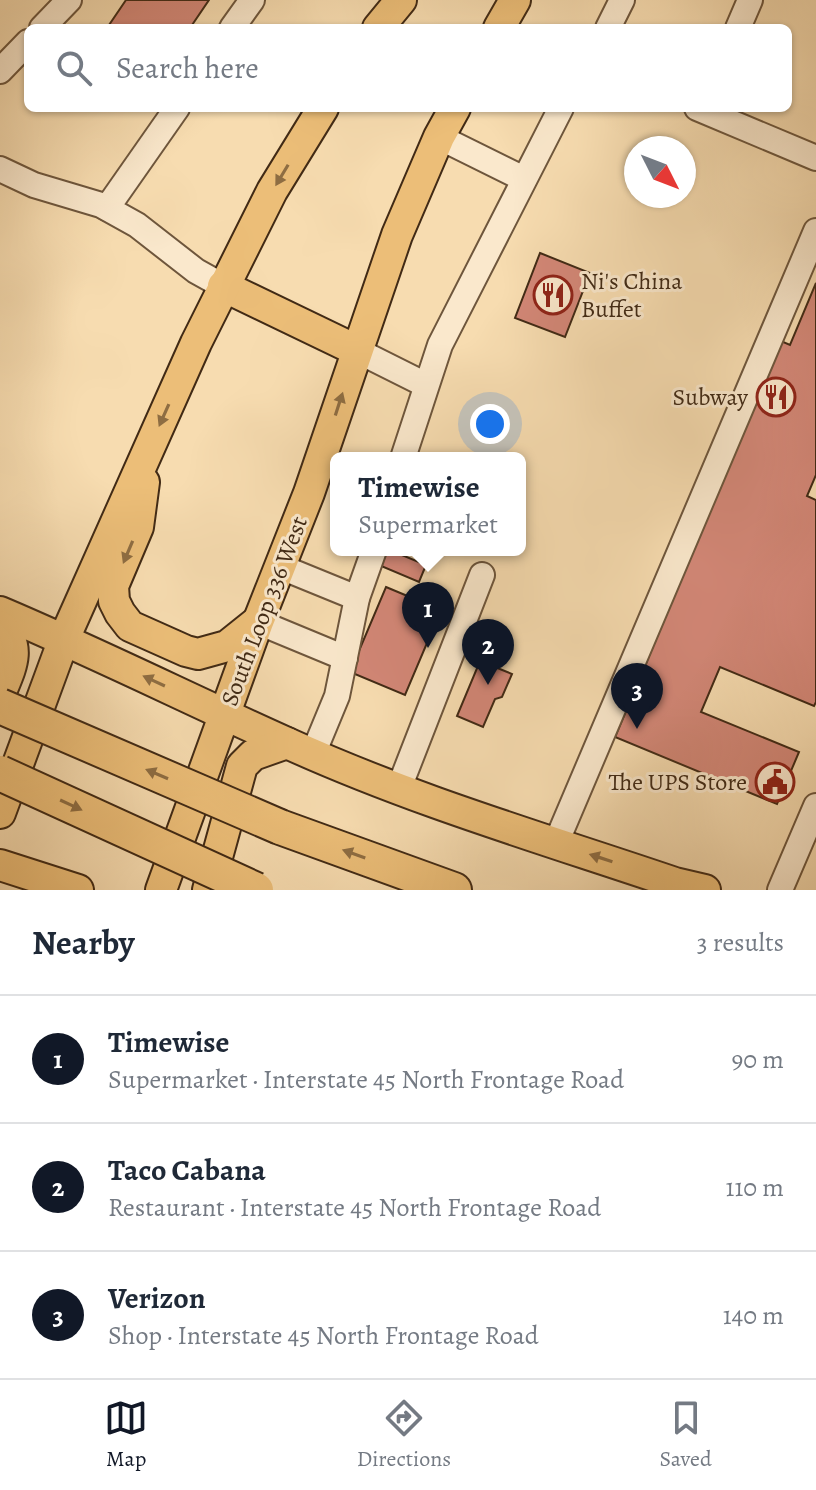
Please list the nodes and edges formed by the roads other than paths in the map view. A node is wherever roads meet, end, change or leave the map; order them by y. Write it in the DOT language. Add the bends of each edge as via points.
graph roads {
  1 [pos="69,0"];
  2 [pos="252,0"];
  3 [pos="401,0"];
  4 [pos="622,0"];
  5 [pos="750,0"];
  6 [pos="46,24"];
  7 [pos="235,24"];
  8 [pos="381,24"];
  9 [pos="610,24"];
  10 [pos="740,24"];
  11 [pos="24,46"];
  12 [pos="0,71"];
  13 [pos="174,112"];
  14 [pos="321,112"];
  15 [pos="453,112"];
  16 [pos="559,112"];
  17 [pos="707,112"];
  18 [pos="439,137"];
  19 [pos="816,158"];
  20 [pos="0,169"];
  21 [pos="524,179"];
  22 [pos="107,208"];
  23 [pos="816,231"];
  24 [pos="223,286"];
  25 [pos="356,350"];
  26 [pos="426,385"];
  27 [pos="149,449"];
  28 [pos="405,452"];
  29 [pos="372,556"];
  30 [pos="281,567"];
  31 [pos="482,575"];
  32 [pos="357,598"];
  33 [pos="0,612"];
  34 [pos="258,622"];
  35 [pos="0,626"];
  36 [pos="64,639"];
  37 [pos="345,658"];
  38 [pos="0,694"];
  39 [pos="0,706"];
  40 [pos="225,713"];
  41 [pos="300,749"];
  42 [pos="0,773"];
  43 [pos="399,788"];
  44 [pos="816,806"];
  45 [pos="0,813"];
  46 [pos="556,843"];
  47 [pos="0,865"];
  48 [pos="78,890"];
  49 [pos="161,890"];
  50 [pos="208,890"];
  51 [pos="256,890"];
  52 [pos="454,890"];
  53 [pos="705,890"];
  54 [pos="780,890"];
  1 -- 6 [label="lane"];
  2 -- 7 [label="lane"];
  3 -- 8 [label="main road"];
  4 -- 9 [label="lane"];
  5 -- 10 [label="lane"];
  11 -- 12 [label="lane"];
  13 -- 22 [label="lane"];
  14 -- 24 [label="main road, one-way"];
  15 -- 18 [label="main road, South Loop 336 West"];
  16 -- 21 [label="lane"];
  17 -- 19 [label="lane"];
  18 -- 21 [label="lane"];
  18 -- 25 [label="main road, South Loop 336 West"];
  20 -- 22 [label="lane"];
  21 -- 26 [label="lane" via="440,345"];
  22 -- 24 [label="lane"];
  23 -- 46 [label="lane"];
  24 -- 25 [label="main road"];
  24 -- 27 [label="main road, one-way"];
  25 -- 26 [label="lane"];
  30 -- 25 [label="main road, South Loop 336 West, one-way"];
  26 -- 28 [label="lane"];
  27 -- 34 [label="main road, one-way" via="138,527 113,586 120,613 130,626 198,654 227,646"];
  27 -- 36 [label="main road"];
  29 -- 32 [label="lane"];
  30 -- 32 [label="lane"];
  30 -- 34 [label="main road, South Loop 336 West"];
  31 -- 43 [label="lane"];
  32 -- 37 [label="lane"];
  33 -- 36 [label="main road"];
  34 -- 37 [label="lane"];
  34 -- 40 [label="main road, South Loop 336 West"];
  35 -- 38 [label="main road" via="14,646 14,661"];
  40 -- 36 [label="main road, one-way"];
  36 -- 45 [label="main road"];
  37 -- 41 [label="lane" via="337,696"];
  52 -- 39 [label="highway, one-way, bridge" via="280,827"];
  40 -- 41 [label="main road"];
  40 -- 49 [label="main road, South Loop 336 West"];
  41 -- 43 [label="main road"];
  41 -- 50 [label="main road" via="253,755 242,766"];
  42 -- 51 [label="highway, one-way, bridge"];
  43 -- 46 [label="main road"];
  44 -- 54 [label="lane"];
  53 -- 46 [label="main road, one-way"];
  47 -- 48 [label="main road"];
}
